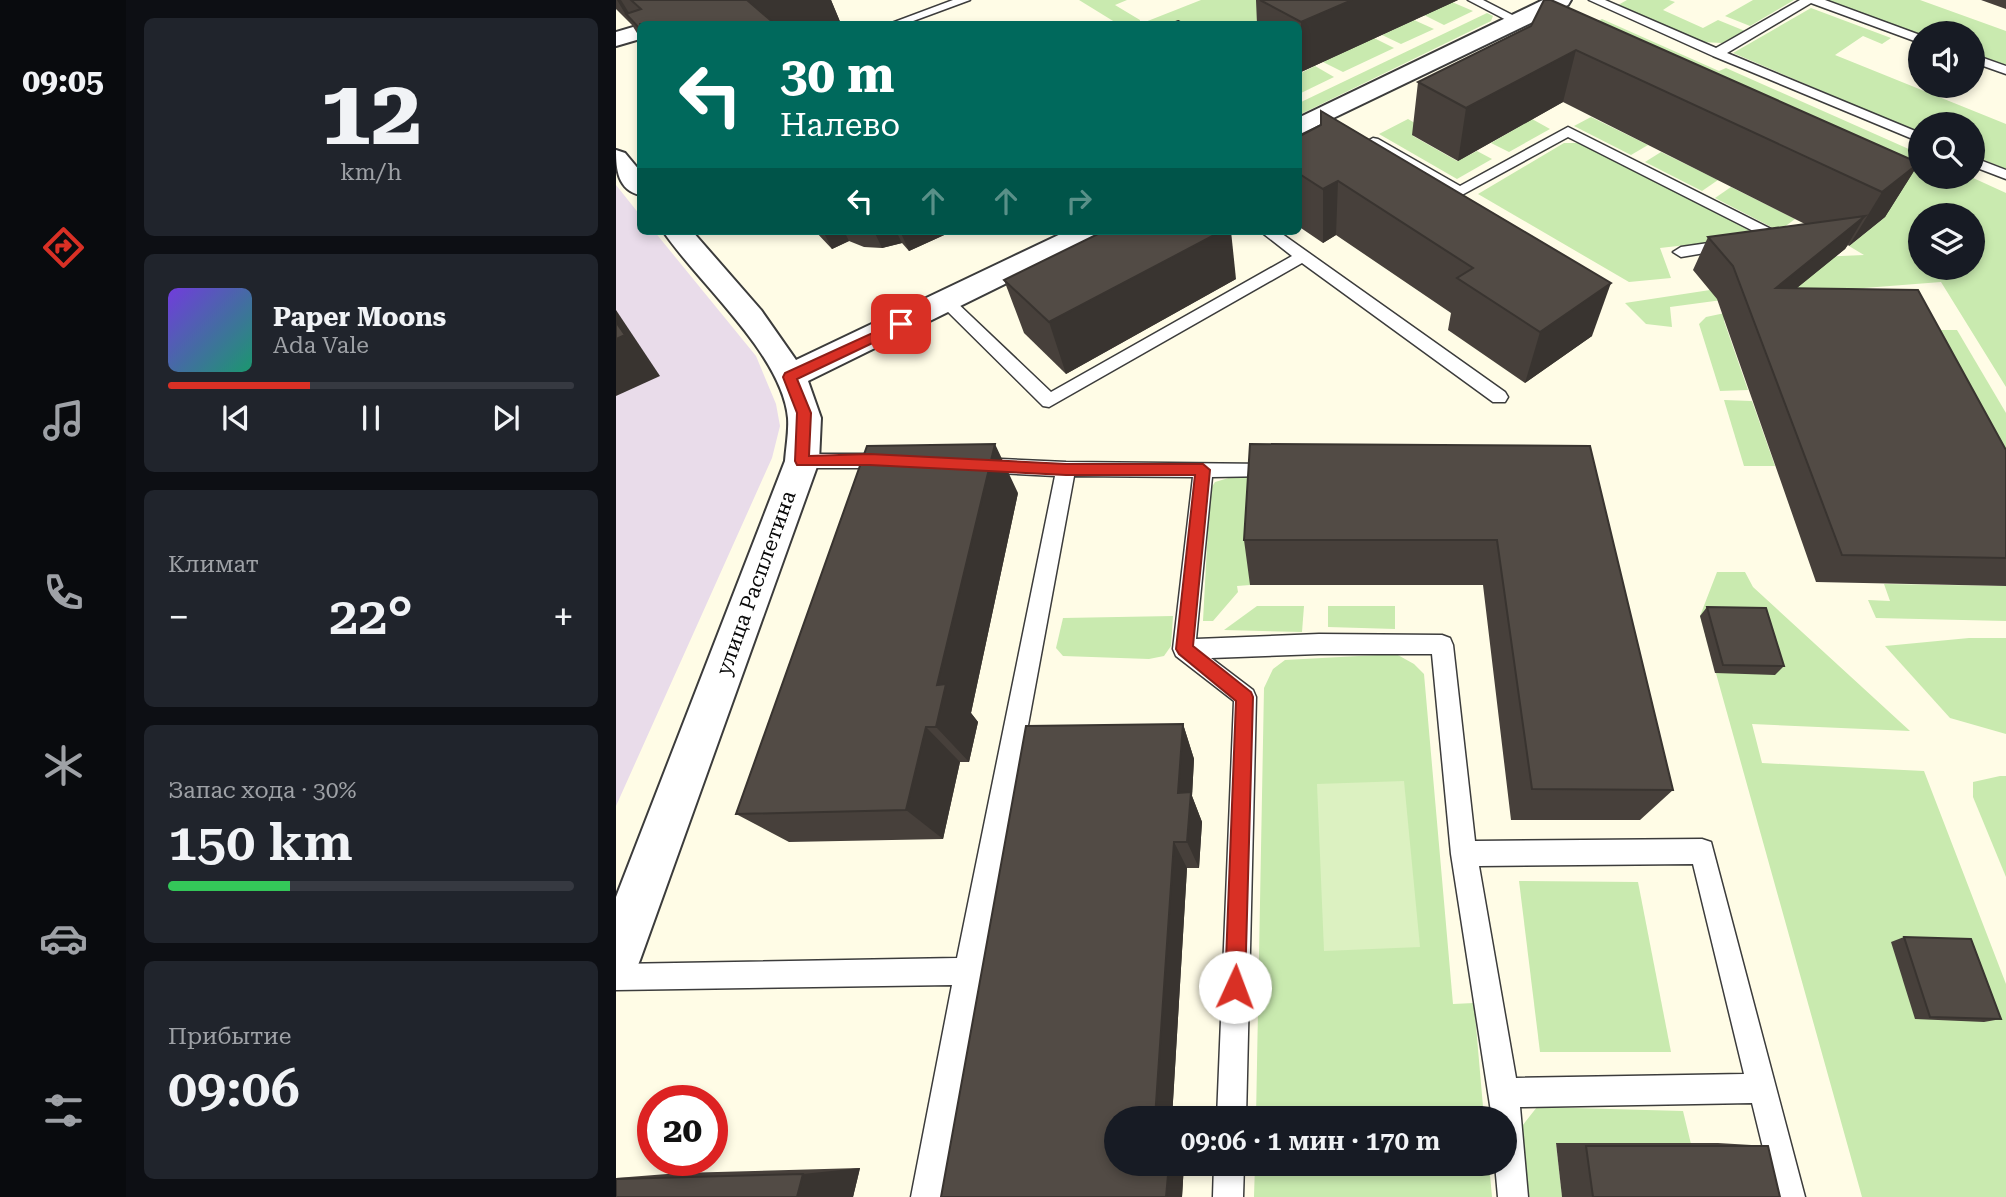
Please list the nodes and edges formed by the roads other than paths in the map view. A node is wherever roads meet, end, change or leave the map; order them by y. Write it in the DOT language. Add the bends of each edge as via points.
graph roads {
  1 [pos="964,0"];
  2 [pos="1474,0"];
  3 [pos="1560,0"];
  4 [pos="1595,0"];
  5 [pos="1808,0"];
  6 [pos="1814,0"];
  7 [pos="904,21"];
  8 [pos="1518,21"];
  9 [pos="637,33"];
  10 [pos="1908,35"];
  11 [pos="616,39"];
  12 [pos="1717,53"];
  13 [pos="1985,63"];
  14 [pos="2006,70"];
  15 [pos="1342,125"];
  16 [pos="1302,128"];
  17 [pos="1908,133"];
  18 [pos="616,158"];
  19 [pos="1985,166"];
  20 [pos="2006,175"];
  21 [pos="637,183"];
  22 [pos="680,235"];
  23 [pos="1082,235"];
  24 [pos="1274,235"];
  25 [pos="1681,252"];
  26 [pos="1303,256"];
  27 [pos="946,302"];
  28 [pos="789,377"];
  29 [pos="1499,397"];
  30 [pos="802,461"];
  31 [pos="909,462"];
  32 [pos="961,464"];
  33 [pos="1299,468"];
  34 [pos="1066,469"];
  35 [pos="1203,470"];
  36 [pos="1184,649"];
  37 [pos="1464,854"];
  38 [pos="616,960"];
  39 [pos="968,971"];
  40 [pos="616,977"];
  41 [pos="1763,1088"];
  42 [pos="1504,1093"];
  43 [pos="1231,1106"];
  44 [pos="1229,1176"];
  45 [pos="926,1197"];
  46 [pos="1228,1197"];
  47 [pos="1513,1197"];
  48 [pos="1790,1197"];
  1 -- 7 [label="lane"];
  2 -- 8 [label="lane"];
  3 -- 8 [label="street"];
  4 -- 12 [label="lane"];
  5 -- 12 [label="lane"];
  6 -- 10 [label="lane"];
  8 -- 15 [label="street"];
  9 -- 11 [label="street"];
  12 -- 17 [label="lane"];
  13 -- 14 [label="lane"];
  15 -- 16 [label="street"];
  15 -- 25 [label="lane" via="1460,191 1567,131 1780,239"];
  18 -- 21 [label="street"];
  19 -- 20 [label="lane"];
  22 -- 28 [label="street, улица Расплетина" via="757,326"];
  23 -- 27 [label="street"];
  24 -- 26 [label="lane"];
  26 -- 27 [label="lane" via="1049,401"];
  26 -- 29 [label="lane"];
  27 -- 28 [label="street"];
  28 -- 30 [label="street, улица Расплетина" via="804,413"];
  30 -- 31 [label="lane"];
  30 -- 38 [label="street, улица Расплетина"];
  32 -- 34 [label="lane"];
  33 -- 35 [label="lane"];
  34 -- 35 [label="lane"];
  34 -- 39 [label="lane"];
  35 -- 36 [label="lane"];
  36 -- 37 [label="lane" via="1442,645"];
  36 -- 43 [label="lane" via="1245,697"];
  37 -- 41 [label="lane" via="1702,851"];
  37 -- 42 [label="lane"];
  39 -- 40 [label="lane"];
  39 -- 45 [label="lane"];
  41 -- 42 [label="lane"];
  41 -- 48 [label="lane"];
  42 -- 47 [label="lane"];
  44 -- 46 [label="lane"];
}
